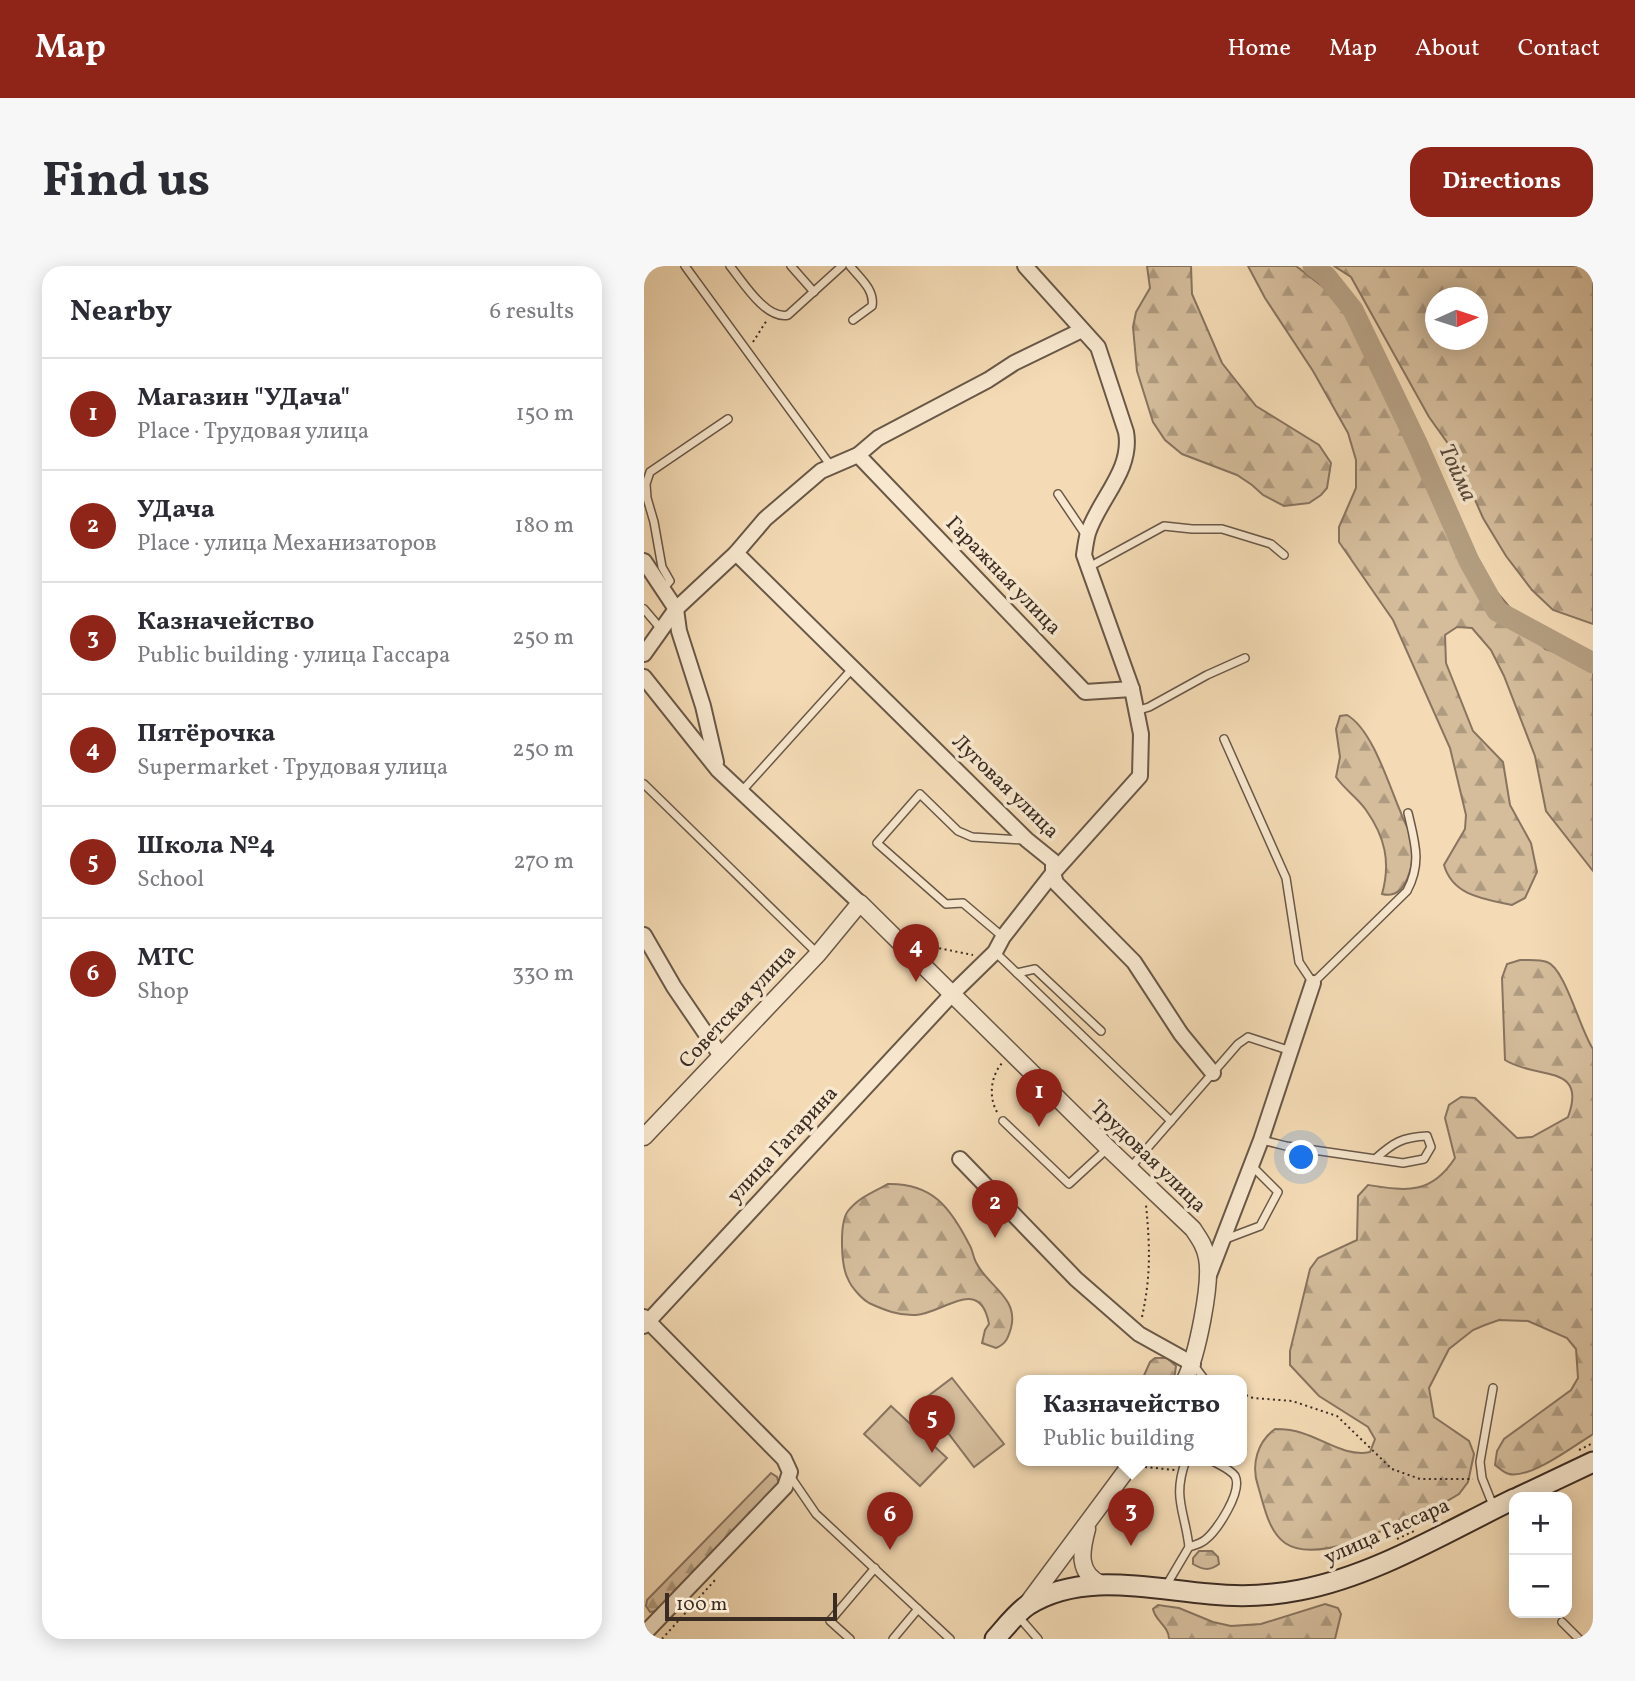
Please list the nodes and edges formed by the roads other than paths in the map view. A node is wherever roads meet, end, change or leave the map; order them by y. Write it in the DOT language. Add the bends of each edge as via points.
graph roads {
  1 [pos="685,266"];
  2 [pos="730,266"];
  3 [pos="791,266"];
  4 [pos="842,266"];
  5 [pos="850,266"];
  6 [pos="1025,266"];
  7 [pos="814,292"];
  8 [pos="853,320"];
  9 [pos="1082,330"];
  10 [pos="728,419"];
  11 [pos="858,455"];
  12 [pos="831,467"];
  13 [pos="1058,494"];
  14 [pos="1087,538"];
  15 [pos="736,554"];
  16 [pos="1284,555"];
  17 [pos="644,561"];
  18 [pos="1088,567"];
  19 [pos="663,589"];
  20 [pos="676,608"];
  21 [pos="644,609"];
  22 [pos="661,629"];
  23 [pos="644,654"];
  24 [pos="1245,658"];
  25 [pos="853,668"];
  26 [pos="644,677"];
  27 [pos="1132,689"];
  28 [pos="1136,710"];
  29 [pos="1224,739"];
  30 [pos="719,770"];
  31 [pos="644,785"];
  32 [pos="741,792"];
  33 [pos="1408,813"];
  34 [pos="1027,840"];
  35 [pos="1052,873"];
  36 [pos="860,903"];
  37 [pos="644,935"];
  38 [pos="1003,937"];
  39 [pos="995,952"];
  40 [pos="818,954"];
  41 [pos="1017,973"];
  42 [pos="1313,983"];
  43 [pos="953,993"];
  44 [pos="1101,1031"];
  45 [pos="1292,1052"];
  46 [pos="721,1056"];
  47 [pos="1213,1073"];
  48 [pos="1003,1121"];
  49 [pos="1171,1121"];
  50 [pos="644,1137"];
  51 [pos="1261,1140"];
  52 [pos="1108,1149"];
  53 [pos="960,1159"];
  54 [pos="1375,1159"];
  55 [pos="1251,1166"];
  56 [pos="1129,1169"];
  57 [pos="1223,1240"];
  58 [pos="1209,1275"];
  59 [pos="645,1321"];
  60 [pos="1192,1364"];
  61 [pos="1187,1375"];
  62 [pos="1201,1375"];
  63 [pos="1493,1388"];
  64 [pos="1593,1462"];
  65 [pos="1137,1466"];
  66 [pos="1184,1466"];
  67 [pos="1220,1466"];
  68 [pos="790,1476"];
  69 [pos="1530,1492"];
  70 [pos="1509,1502"];
  71 [pos="1494,1509"];
  72 [pos="1088,1523"];
  73 [pos="1189,1547"];
  74 [pos="875,1568"];
  75 [pos="1101,1584"];
  76 [pos="1164,1590"];
  77 [pos="918,1609"];
  78 [pos="1021,1611"];
  79 [pos="1562,1622"];
  80 [pos="644,1634"];
  81 [pos="850,1639"];
  82 [pos="893,1639"];
  83 [pos="950,1639"];
  84 [pos="995,1639"];
  85 [pos="1038,1639"];
  86 [pos="1579,1639"];
  1 -- 12 [label="lane"];
  2 -- 7 [label="lane" via="771,313 788,315"];
  3 -- 7 [label="lane"];
  4 -- 7 [label="lane"];
  5 -- 8 [label="lane" via="874,299 872,306"];
  6 -- 9 [label="street"];
  9 -- 11 [label="street" via="878,438"];
  9 -- 14 [label="street" via="1098,347 1129,446"];
  10 -- 19 [label="lane" via="650,472 647,498 662,567 670,581"];
  11 -- 12 [label="street"];
  11 -- 27 [label="street, Гаражная улица" via="1085,692"];
  12 -- 15 [label="street" via="765,519"];
  13 -- 14 [label="lane"];
  14 -- 18 [label="street, улица Гагарина" via="1084,555"];
  15 -- 20 [label="street"];
  15 -- 25 [label="street, Луговая улица"];
  16 -- 18 [label="lane" via="1271,544 1222,529 1164,526"];
  17 -- 19 [label="street"];
  18 -- 27 [label="street, улица Гагарина"];
  19 -- 20 [label="street"];
  20 -- 22 [label="street"];
  20 -- 30 [label="street"];
  21 -- 22 [label="lane"];
  22 -- 23 [label="street"];
  24 -- 28 [label="lane"];
  25 -- 32 [label="lane"];
  25 -- 34 [label="street, Луговая улица"];
  26 -- 30 [label="street"];
  27 -- 28 [label="street, улица Гагарина"];
  28 -- 35 [label="street, улица Гагарина" via="1141,734 1140,776"];
  29 -- 42 [label="lane" via="1286,878 1299,962"];
  30 -- 32 [label="street"];
  31 -- 40 [label="lane"];
  32 -- 36 [label="street"];
  33 -- 42 [label="lane" via="1416,846 1416,874 1407,891"];
  34 -- 35 [label="street, Луговая улица" via="1053,861"];
  34 -- 38 [label="lane" via="972,837 958,831 920,794 877,843 946,904 963,903"];
  35 -- 38 [label="street, улица Гагарина"];
  35 -- 47 [label="street, Луговая улица" via="1056,883 1134,962"];
  36 -- 40 [label="street, Советская улица"];
  36 -- 43 [label="street, Трудовая улица"];
  37 -- 46 [label="street"];
  38 -- 39 [label="street, улица Гагарина"];
  39 -- 41 [label="lane"];
  39 -- 43 [label="street, улица Гагарина"];
  40 -- 46 [label="street, Советская улица"];
  41 -- 44 [label="lane" via="1035,969"];
  41 -- 49 [label="lane"];
  42 -- 45 [label="street"];
  43 -- 52 [label="street, Трудовая улица"];
  43 -- 59 [label="street, улица Гагарина"];
  45 -- 47 [label="lane" via="1248,1037"];
  45 -- 51 [label="street"];
  46 -- 50 [label="street, Советская улица"];
  47 -- 49 [label="lane"];
  48 -- 52 [label="lane" via="1069,1184"];
  49 -- 56 [label="lane"];
  51 -- 54 [label="lane"];
  51 -- 55 [label="street"];
  52 -- 56 [label="street, Трудовая улица"];
  53 -- 60 [label="street" via="1076,1279 1139,1334"];
  54 -- 54 [label="lane" via="1404,1164 1424,1159 1431,1147 1427,1136 1413,1137 1394,1143"];
  55 -- 57 [label="street"];
  55 -- 57 [label="lane" via="1278,1192 1260,1226"];
  56 -- 58 [label="street, Трудовая улица" via="1203,1242"];
  57 -- 58 [label="street"];
  58 -- 60 [label="street"];
  59 -- 68 [label="street" via="784,1459"];
  60 -- 61 [label="street"];
  60 -- 62 [label="lane"];
  63 -- 71 [label="lane" via="1480,1462"];
  64 -- 69 [label="main road, улица Гассара"];
  65 -- 72 [label="street"];
  66 -- 73 [label="lane" via="1178,1499"];
  67 -- 73 [label="lane" via="1234,1476 1236,1494 1215,1531"];
  68 -- 74 [label="lane" via="816,1514"];
  68 -- 80 [label="street" via="785,1487"];
  70 -- 71 [label="main road, улица Гассара"];
  71 -- 76 [label="main road, улица Гассара" via="1371,1568 1315,1587 1239,1596"];
  72 -- 75 [label="street" via="1082,1565 1086,1574"];
  72 -- 78 [label="street"];
  73 -- 76 [label="lane"];
  74 -- 77 [label="lane"];
  74 -- 81 [label="lane" via="830,1620"];
  75 -- 76 [label="main road, улица Гассара"];
  75 -- 78 [label="main road, улица Гассара" via="1045,1596"];
  77 -- 82 [label="lane"];
  77 -- 83 [label="lane"];
  78 -- 84 [label="main road"];
  78 -- 85 [label="lane"];
  79 -- 86 [label="lane"];
}
